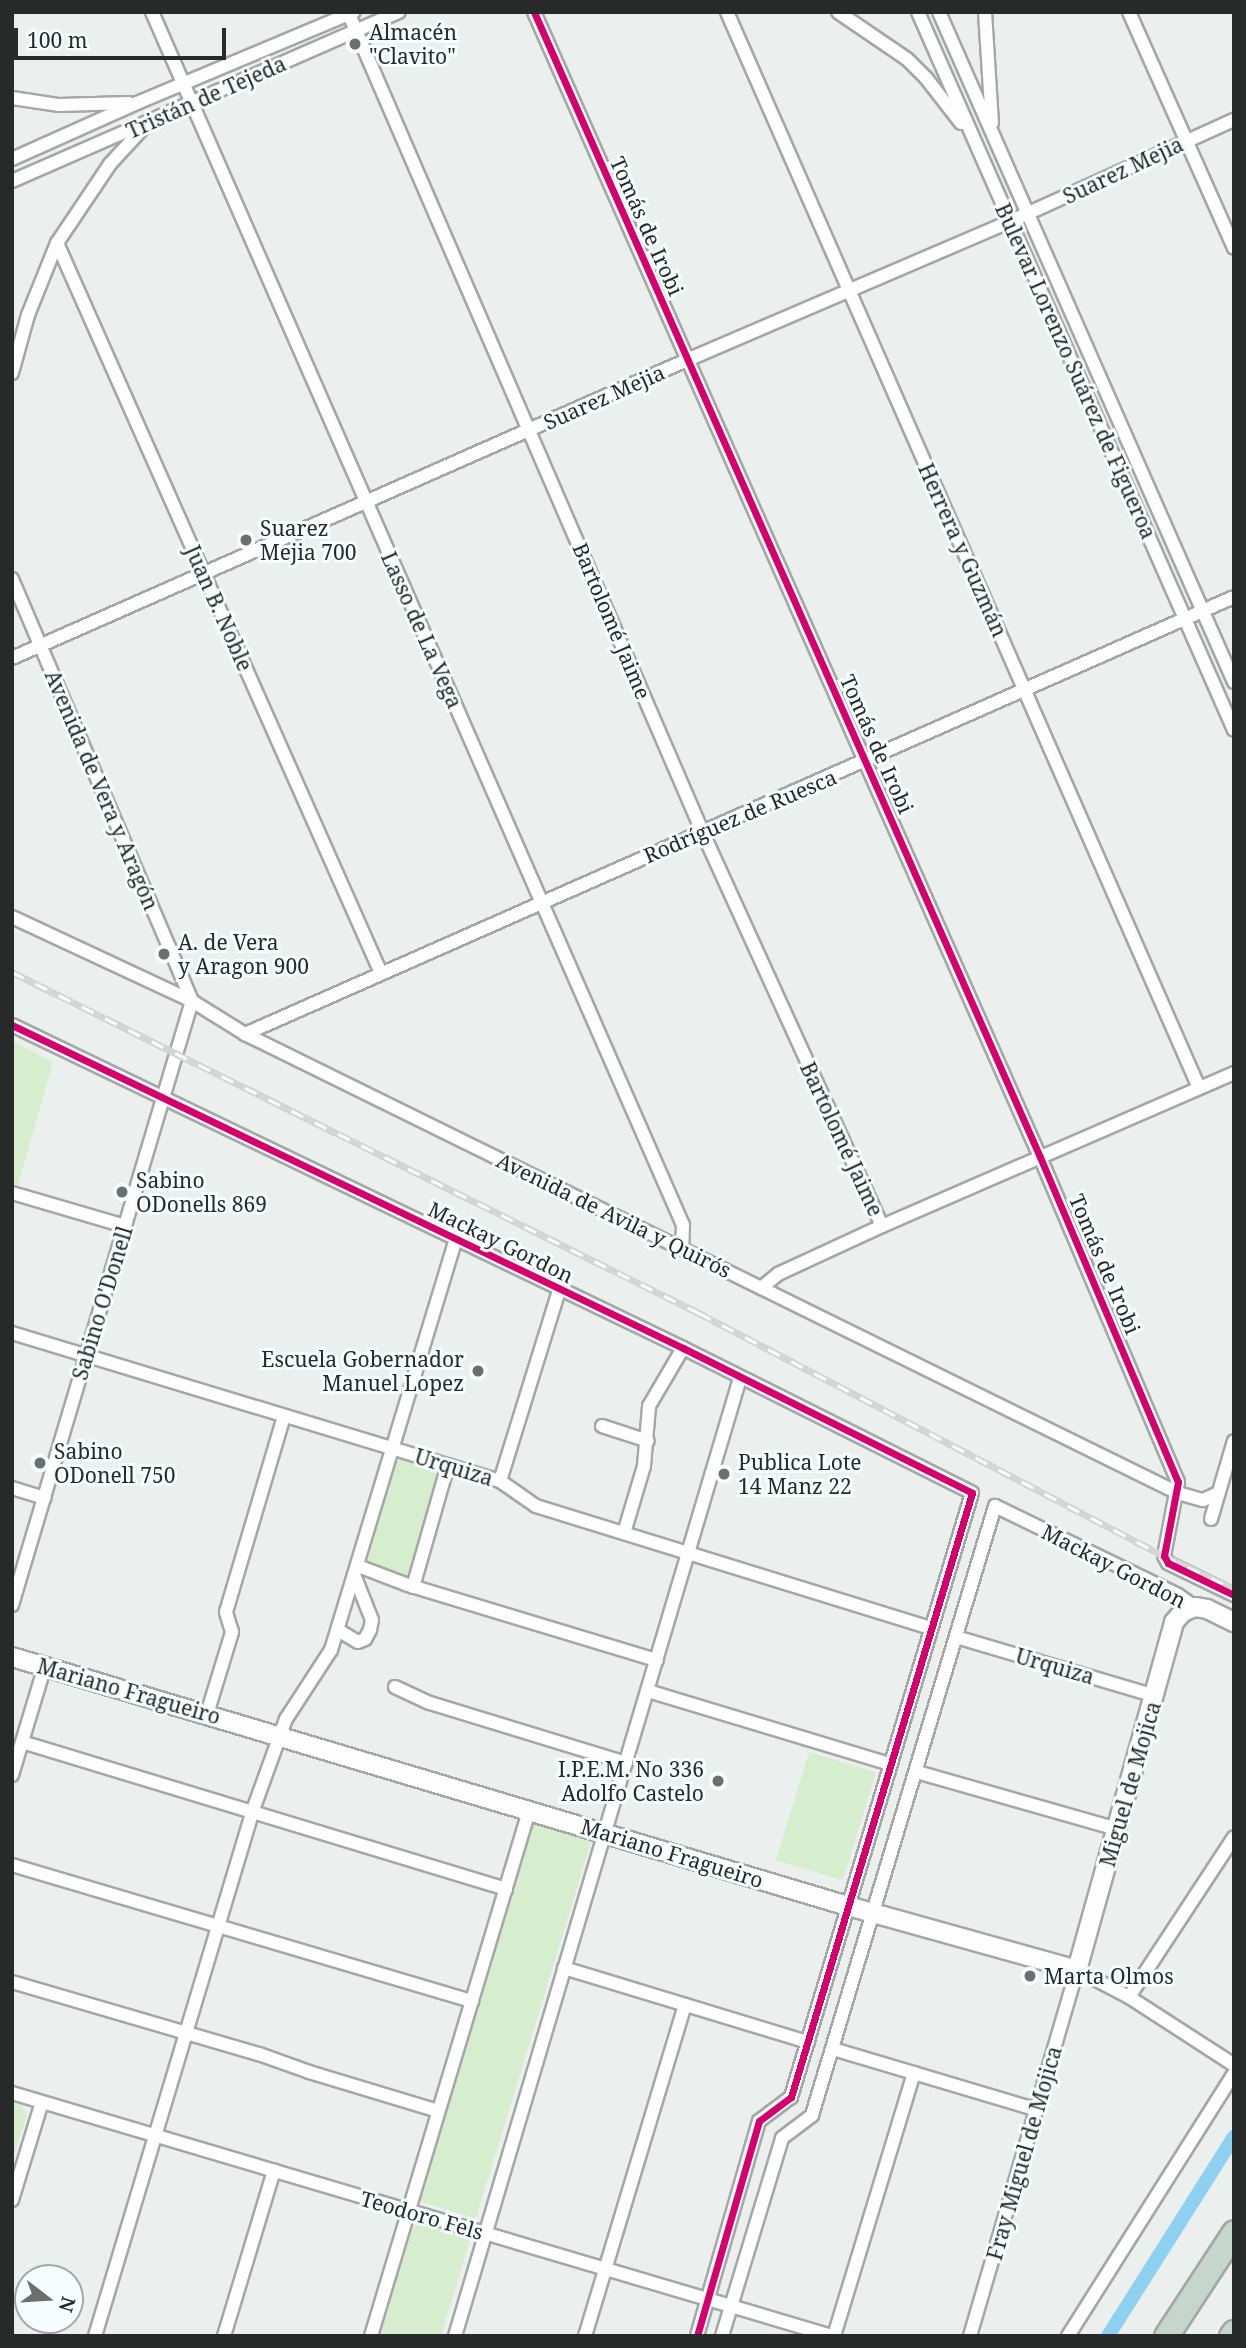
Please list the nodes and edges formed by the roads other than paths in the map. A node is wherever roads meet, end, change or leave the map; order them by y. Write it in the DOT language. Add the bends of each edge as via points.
graph roads {
  1 [pos="152,12"];
  2 [pos="399,12"];
  3 [pos="534,12"];
  4 [pos="727,12"];
  5 [pos="838,12"];
  6 [pos="918,12"];
  7 [pos="939,12"];
  8 [pos="985,12"];
  9 [pos="1129,12"];
  10 [pos="350,13"];
  11 [pos="357,31"];
  12 [pos="184,85"];
  13 [pos="12,98"];
  14 [pos="137,103"];
  15 [pos="192,103"];
  16 [pos="1234,120"];
  17 [pos="149,122"];
  18 [pos="994,137"];
  19 [pos="974,141"];
  20 [pos="1186,141"];
  21 [pos="12,159"];
  22 [pos="12,181"];
  23 [pos="1026,214"];
  24 [pos="1011,221"];
  25 [pos="57,243"];
  26 [pos="1234,248"];
  27 [pos="849,290"];
  28 [pos="687,360"];
  29 [pos="12,373"];
  30 [pos="530,430"];
  31 [pos="366,502"];
  32 [pos="205,575"];
  33 [pos="12,579"];
  34 [pos="1234,597"];
  35 [pos="1201,612"];
  36 [pos="1185,620"];
  37 [pos="40,646"];
  38 [pos="12,658"];
  39 [pos="1234,682"];
  40 [pos="1025,690"];
  41 [pos="1234,730"];
  42 [pos="866,761"];
  43 [pos="702,831"];
  44 [pos="541,902"];
  45 [pos="12,917"];
  46 [pos="381,973"];
  47 [pos="192,1001"];
  48 [pos="12,1026"];
  49 [pos="246,1034"];
  50 [pos="1234,1073"];
  51 [pos="1199,1088"];
  52 [pos="163,1099"];
  53 [pos="1040,1157"];
  54 [pos="12,1193"];
  55 [pos="125,1226"];
  56 [pos="883,1226"];
  57 [pos="456,1238"];
  58 [pos="682,1248"];
  59 [pos="761,1288"];
  60 [pos="559,1290"];
  61 [pos="12,1333"];
  62 [pos="683,1348"];
  63 [pos="86,1356"];
  64 [pos="740,1378"];
  65 [pos="284,1416"];
  66 [pos="602,1426"];
  67 [pos="648,1441"];
  68 [pos="1233,1446"];
  69 [pos="393,1449"];
  70 [pos="448,1465"];
  71 [pos="500,1481"];
  72 [pos="12,1488"];
  73 [pos="1178,1493"];
  74 [pos="1219,1493"];
  75 [pos="44,1498"];
  76 [pos="1211,1519"];
  77 [pos="624,1533"];
  78 [pos="688,1553"];
  79 [pos="356,1571"];
  80 [pos="1190,1573"];
  81 [pos="413,1587"];
  82 [pos="1234,1595"];
  83 [pos="1180,1596"];
  84 [pos="12,1605"];
  85 [pos="1195,1607"];
  86 [pos="1234,1622"];
  87 [pos="930,1628"];
  88 [pos="338,1630"];
  89 [pos="956,1637"];
  90 [pos="12,1657"];
  91 [pos="657,1660"];
  92 [pos="45,1666"];
  93 [pos="395,1687"];
  94 [pos="648,1691"];
  95 [pos="1154,1696"];
  96 [pos="207,1714"];
  97 [pos="278,1735"];
  98 [pos="22,1742"];
  99 [pos="626,1763"];
  100 [pos="890,1765"];
  101 [pos="917,1772"];
  102 [pos="12,1775"];
  103 [pos="253,1810"];
  104 [pos="529,1811"];
  105 [pos="1117,1829"];
  106 [pos="606,1833"];
  107 [pos="1234,1838"];
  108 [pos="12,1865"];
  109 [pos="506,1889"];
  110 [pos="848,1906"];
  111 [pos="875,1913"];
  112 [pos="218,1926"];
  113 [pos="564,1968"];
  114 [pos="1077,1970"];
  115 [pos="12,1982"];
  116 [pos="1129,1997"];
  117 [pos="472,2001"];
  118 [pos="685,2005"];
  119 [pos="187,2033"];
  120 [pos="807,2042"];
  121 [pos="832,2049"];
  122 [pos="1234,2065"];
  123 [pos="914,2073"];
  124 [pos="1234,2073"];
  125 [pos="12,2093"];
  126 [pos="42,2102"];
  127 [pos="1037,2110"];
  128 [pos="438,2111"];
  129 [pos="156,2135"];
  130 [pos="274,2170"];
  131 [pos="12,2200"];
  132 [pos="409,2213"];
  133 [pos="1234,2232"];
  134 [pos="486,2234"];
  135 [pos="605,2269"];
  136 [pos="708,2300"];
  137 [pos="731,2307"];
  138 [pos="95,2336"];
  139 [pos="224,2336"];
  140 [pos="370,2336"];
  141 [pos="455,2336"];
  142 [pos="585,2336"];
  143 [pos="697,2336"];
  144 [pos="722,2336"];
  145 [pos="833,2336"];
  146 [pos="970,2336"];
  147 [pos="1068,2336"];
  148 [pos="1166,2336"];
  1 -- 12 [label="street, Lasso de La Vega"];
  2 -- 11 [label="street, Tristán de Tejeda"];
  3 -- 28 [label="street, Tomás de Irobi"];
  4 -- 27 [label="street, Herrera y Guzmán"];
  5 -- 19 [label="street" via="907,59"];
  6 -- 19 [label="street, Bulevar Lorenzo Suárez de Figueroa"];
  7 -- 18 [label="street, Bulevar Lorenzo Suárez de Figueroa"];
  8 -- 18 [label="street"];
  9 -- 20 [label="street"];
  10 -- 11 [label="street, Bartolomé Jaime"];
  10 -- 12 [label="street, Tristán de Tejeda"];
  11 -- 15 [label="street, Tristán de Tejeda"];
  11 -- 30 [label="street, Bartolomé Jaime"];
  12 -- 14 [label="street, Tristán de Tejeda"];
  12 -- 15 [label="street, Lasso de La Vega"];
  13 -- 14 [label="street" via="59,105"];
  14 -- 21 [label="street, Tristán de Tejeda"];
  15 -- 17 [label="street, Tristán de Tejeda"];
  15 -- 31 [label="street, Lasso de La Vega"];
  16 -- 20 [label="street, Suarez Mejia"];
  17 -- 22 [label="street, Tristán de Tejeda"];
  17 -- 25 [label="street" via="110,164"];
  18 -- 23 [label="street, Bulevar Lorenzo Suárez de Figueroa"];
  19 -- 24 [label="street, Bulevar Lorenzo Suárez de Figueroa"];
  20 -- 23 [label="street, Suarez Mejia"];
  20 -- 26 [label="street"];
  23 -- 24 [label="street, Suarez Mejia"];
  23 -- 35 [label="street, Bulevar Lorenzo Suárez de Figueroa"];
  24 -- 27 [label="street, Suarez Mejia"];
  24 -- 36 [label="street, Bulevar Lorenzo Suárez de Figueroa"];
  25 -- 29 [label="street" via="28,315"];
  25 -- 32 [label="street, Juan B. Noble"];
  27 -- 28 [label="street, Suarez Mejia"];
  27 -- 40 [label="street, Herrera y Guzmán"];
  28 -- 30 [label="street, Suarez Mejia"];
  28 -- 42 [label="street, Tomás de Irobi"];
  30 -- 31 [label="street, Suarez Mejia"];
  30 -- 43 [label="street, Bartolomé Jaime"];
  31 -- 32 [label="street, Suarez Mejia"];
  31 -- 44 [label="street, Lasso de La Vega"];
  32 -- 37 [label="street, Suarez Mejia"];
  32 -- 46 [label="street, Juan B. Noble"];
  33 -- 37 [label="street, Avenida de Vera y Aragón"];
  34 -- 35 [label="street, Rodríguez de Ruesca"];
  35 -- 36 [label="street, Rodríguez de Ruesca"];
  35 -- 39 [label="street, Bulevar Lorenzo Suárez de Figueroa"];
  36 -- 40 [label="street, Rodríguez de Ruesca"];
  36 -- 41 [label="street, Bulevar Lorenzo Suárez de Figueroa"];
  37 -- 38 [label="street, Suarez Mejia"];
  37 -- 47 [label="street, Avenida de Vera y Aragón"];
  40 -- 42 [label="street, Rodríguez de Ruesca"];
  40 -- 51 [label="street, Herrera y Guzmán"];
  42 -- 43 [label="street, Rodríguez de Ruesca"];
  42 -- 53 [label="street, Tomás de Irobi"];
  43 -- 44 [label="street, Rodríguez de Ruesca"];
  43 -- 56 [label="street, Bartolomé Jaime"];
  44 -- 46 [label="street, Rodríguez de Ruesca"];
  44 -- 58 [label="street, Lasso de La Vega" via="683,1224"];
  45 -- 47 [label="street, Avenida de Avila y Quirós"];
  46 -- 49 [label="street, Rodríguez de Ruesca"];
  47 -- 49 [label="street, Avenida de Avila y Quirós"];
  47 -- 52 [label="street, Sabino O'Donell"];
  48 -- 52 [label="street, Mackay Gordon"];
  49 -- 58 [label="street, Avenida de Avila y Quirós"];
  50 -- 51 [label="street"];
  51 -- 53 [label="street"];
  52 -- 55 [label="street, Sabino O'Donell"];
  52 -- 57 [label="street, Mackay Gordon"];
  53 -- 56 [label="street"];
  53 -- 73 [label="street, Tomás de Irobi" via="1178,1482"];
  54 -- 55 [label="street"];
  55 -- 63 [label="street, Sabino O'Donell"];
  56 -- 59 [label="street" via="778,1274"];
  57 -- 60 [label="street, Mackay Gordon"];
  57 -- 69 [label="street"];
  58 -- 59 [label="street, Avenida de Avila y Quirós"];
  59 -- 73 [label="street, Avenida de Avila y Quirós"];
  60 -- 62 [label="street, Mackay Gordon"];
  60 -- 71 [label="street"];
  61 -- 63 [label="street, Urquiza"];
  62 -- 64 [label="street, Mackay Gordon"];
  62 -- 67 [label="street" via="649,1406"];
  63 -- 65 [label="street, Urquiza"];
  63 -- 75 [label="street, Sabino O'Donell"];
  64 -- 78 [label="street"];
  64 -- 87 [label="street, Mackay Gordon" via="972,1493"];
  65 -- 69 [label="street, Urquiza"];
  65 -- 96 [label="street" via="226,1612 232,1632"];
  66 -- 67 [label="street"];
  67 -- 77 [label="street"];
  68 -- 74 [label="street"];
  69 -- 70 [label="street, Urquiza"];
  69 -- 79 [label="street"];
  70 -- 71 [label="street, Urquiza"];
  70 -- 81 [label="street"];
  71 -- 77 [label="street, Urquiza" via="536,1506"];
  72 -- 75 [label="street"];
  73 -- 74 [label="street, Avenida de Avila y Quirós" via="1203,1500"];
  73 -- 80 [label="street" via="1164,1556 1168,1563"];
  74 -- 76 [label="street"];
  75 -- 84 [label="street, Sabino O'Donell"];
  77 -- 78 [label="street, Urquiza"];
  78 -- 87 [label="street, Urquiza"];
  78 -- 91 [label="street"];
  79 -- 81 [label="street"];
  79 -- 88 [label="street"];
  79 -- 88 [label="street" via="372,1620 370,1630 358,1642"];
  80 -- 82 [label="street"];
  80 -- 83 [label="street"];
  81 -- 91 [label="street"];
  83 -- 85 [label="street, Mackay Gordon"];
  83 -- 89 [label="street, Mackay Gordon" via="995,1506"];
  85 -- 86 [label="main road, Mackay Gordon"];
  85 -- 95 [label="main road, Miguel de Mojica" via="1174,1622"];
  87 -- 100 [label="street"];
  88 -- 97 [label="street" via="324,1662"];
  89 -- 95 [label="street, Urquiza"];
  89 -- 101 [label="street"];
  90 -- 92 [label="main road, Mariano Fragueiro"];
  91 -- 94 [label="street"];
  92 -- 96 [label="main road, Mariano Fragueiro"];
  92 -- 98 [label="street"];
  93 -- 99 [label="street" via="430,1703"];
  94 -- 99 [label="street"];
  94 -- 100 [label="street"];
  95 -- 105 [label="main road, Miguel de Mojica"];
  96 -- 97 [label="main road, Mariano Fragueiro"];
  97 -- 103 [label="street"];
  97 -- 104 [label="main road, Mariano Fragueiro"];
  98 -- 102 [label="street"];
  98 -- 103 [label="street"];
  99 -- 106 [label="street"];
  100 -- 110 [label="street"];
  101 -- 105 [label="street"];
  101 -- 111 [label="street"];
  103 -- 109 [label="street"];
  103 -- 112 [label="street"];
  104 -- 106 [label="main road, Mariano Fragueiro"];
  104 -- 109 [label="street"];
  105 -- 114 [label="main road, Miguel de Mojica"];
  106 -- 110 [label="main road, Mariano Fragueiro"];
  106 -- 113 [label="street"];
  107 -- 116 [label="street"];
  108 -- 112 [label="street"];
  109 -- 117 [label="street"];
  110 -- 111 [label="main road, Mariano Fragueiro"];
  110 -- 120 [label="street"];
  111 -- 114 [label="main road, Mariano Fragueiro"];
  111 -- 121 [label="street"];
  112 -- 117 [label="street"];
  112 -- 119 [label="street"];
  113 -- 118 [label="street"];
  113 -- 134 [label="street"];
  114 -- 116 [label="street, Mariano Fragueiro"];
  114 -- 127 [label="street, Fray Miguel de Mojica"];
  115 -- 119 [label="street"];
  116 -- 122 [label="street, Mariano Fragueiro"];
  117 -- 128 [label="street"];
  118 -- 120 [label="street"];
  118 -- 135 [label="street"];
  119 -- 128 [label="street"];
  119 -- 129 [label="street"];
  120 -- 136 [label="street" via="791,2096 759,2121"];
  121 -- 123 [label="street"];
  121 -- 137 [label="street" via="812,2115 782,2138"];
  123 -- 127 [label="street"];
  123 -- 145 [label="street"];
  124 -- 147 [label="street"];
  125 -- 126 [label="street, Teodoro Fels"];
  126 -- 129 [label="street, Teodoro Fels"];
  126 -- 131 [label="street"];
  127 -- 146 [label="street, Fray Miguel de Mojica"];
  128 -- 132 [label="street"];
  129 -- 130 [label="street, Teodoro Fels"];
  129 -- 138 [label="street"];
  130 -- 132 [label="street, Teodoro Fels"];
  130 -- 139 [label="street"];
  132 -- 134 [label="street, Teodoro Fels"];
  132 -- 140 [label="street"];
  133 -- 148 [label="highway"];
  134 -- 135 [label="street, Teodoro Fels"];
  134 -- 141 [label="street"];
  135 -- 136 [label="street, Teodoro Fels"];
  135 -- 142 [label="street"];
  136 -- 137 [label="street, Teodoro Fels"];
  136 -- 143 [label="street"];
  137 -- 144 [label="street"];
  137 -- 145 [label="street, Teodoro Fels"];
}
